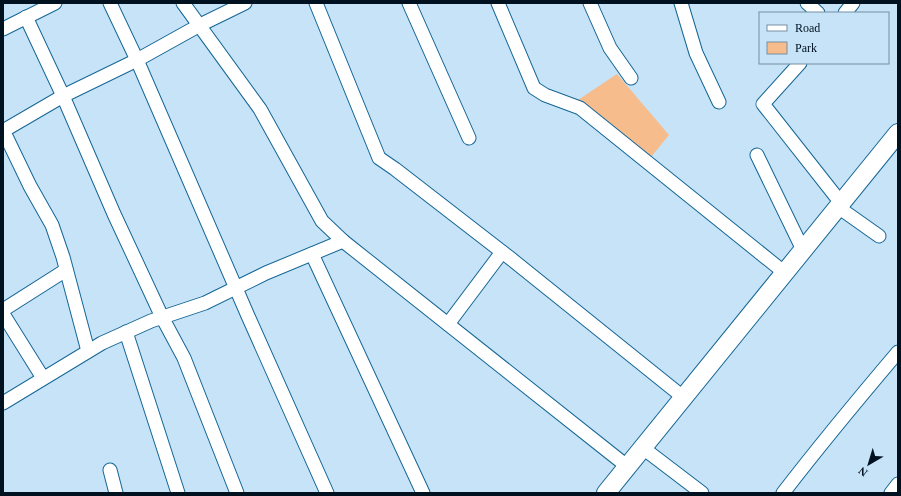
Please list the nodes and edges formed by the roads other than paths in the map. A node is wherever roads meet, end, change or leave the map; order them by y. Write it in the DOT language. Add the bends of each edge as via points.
graph roads {
  1 [pos="55,3"];
  2 [pos="110,3"];
  3 [pos="183,3"];
  4 [pos="245,3"];
  5 [pos="316,3"];
  6 [pos="409,3"];
  7 [pos="498,3"];
  8 [pos="590,3"];
  9 [pos="681,3"];
  10 [pos="807,3"];
  11 [pos="853,3"];
  12 [pos="817,12"];
  13 [pos="846,12"];
  14 [pos="26,17"];
  15 [pos="200,25"];
  16 [pos="3,28"];
  17 [pos="136,60"];
  18 [pos="799,64"];
  19 [pos="631,78"];
  20 [pos="63,96"];
  21 [pos="719,102"];
  22 [pos="3,131"];
  23 [pos="898,133"];
  24 [pos="468,138"];
  25 [pos="757,154"];
  26 [pos="840,204"];
  27 [pos="879,236"];
  28 [pos="343,241"];
  29 [pos="803,250"];
  30 [pos="502,252"];
  31 [pos="312,254"];
  32 [pos="66,270"];
  33 [pos="784,273"];
  34 [pos="236,288"];
  35 [pos="3,310"];
  36 [pos="3,314"];
  37 [pos="162,317"];
  38 [pos="448,324"];
  39 [pos="126,332"];
  40 [pos="88,351"];
  41 [pos="898,352"];
  42 [pos="43,378"];
  43 [pos="684,397"];
  44 [pos="3,403"];
  45 [pos="643,448"];
  46 [pos="628,467"];
  47 [pos="110,470"];
  48 [pos="898,484"];
  49 [pos="116,493"];
  50 [pos="178,493"];
  51 [pos="236,493"];
  52 [pos="327,493"];
  53 [pos="423,493"];
  54 [pos="606,493"];
  55 [pos="702,493"];
  56 [pos="783,493"];
  57 [pos="891,493"];
  1 -- 14 [label="street"];
  2 -- 17 [label="street"];
  3 -- 15 [label="street"];
  4 -- 15 [label="street"];
  5 -- 30 [label="street" via="379,158"];
  6 -- 24 [label="street"];
  7 -- 33 [label="street" via="534,88 545,95 580,108"];
  8 -- 19 [label="street" via="610,48"];
  9 -- 21 [label="street" via="696,53"];
  10 -- 12 [label="street"];
  11 -- 13 [label="street"];
  14 -- 16 [label="street"];
  14 -- 20 [label="street"];
  15 -- 17 [label="street"];
  15 -- 28 [label="street" via="260,109 322,221"];
  17 -- 20 [label="street"];
  17 -- 34 [label="street"];
  18 -- 26 [label="street" via="763,104"];
  20 -- 22 [label="street"];
  20 -- 37 [label="street"];
  22 -- 32 [label="street" via="52,225"];
  23 -- 26 [label="street"];
  25 -- 29 [label="street"];
  26 -- 27 [label="street"];
  26 -- 29 [label="street"];
  28 -- 31 [label="street"];
  28 -- 38 [label="street"];
  29 -- 33 [label="street"];
  30 -- 38 [label="street"];
  30 -- 43 [label="street"];
  31 -- 34 [label="street"];
  31 -- 53 [label="street"];
  32 -- 35 [label="street"];
  32 -- 40 [label="street"];
  33 -- 43 [label="street"];
  34 -- 37 [label="street" via="205,303"];
  34 -- 52 [label="street"];
  36 -- 42 [label="street"];
  37 -- 39 [label="street"];
  37 -- 51 [label="street" via="184,358"];
  38 -- 46 [label="street"];
  39 -- 40 [label="street"];
  39 -- 50 [label="street"];
  40 -- 42 [label="street"];
  41 -- 56 [label="street"];
  42 -- 44 [label="street"];
  43 -- 45 [label="street"];
  45 -- 46 [label="street"];
  45 -- 55 [label="street"];
  46 -- 54 [label="street"];
  47 -- 49 [label="street"];
  48 -- 57 [label="street"];
}
